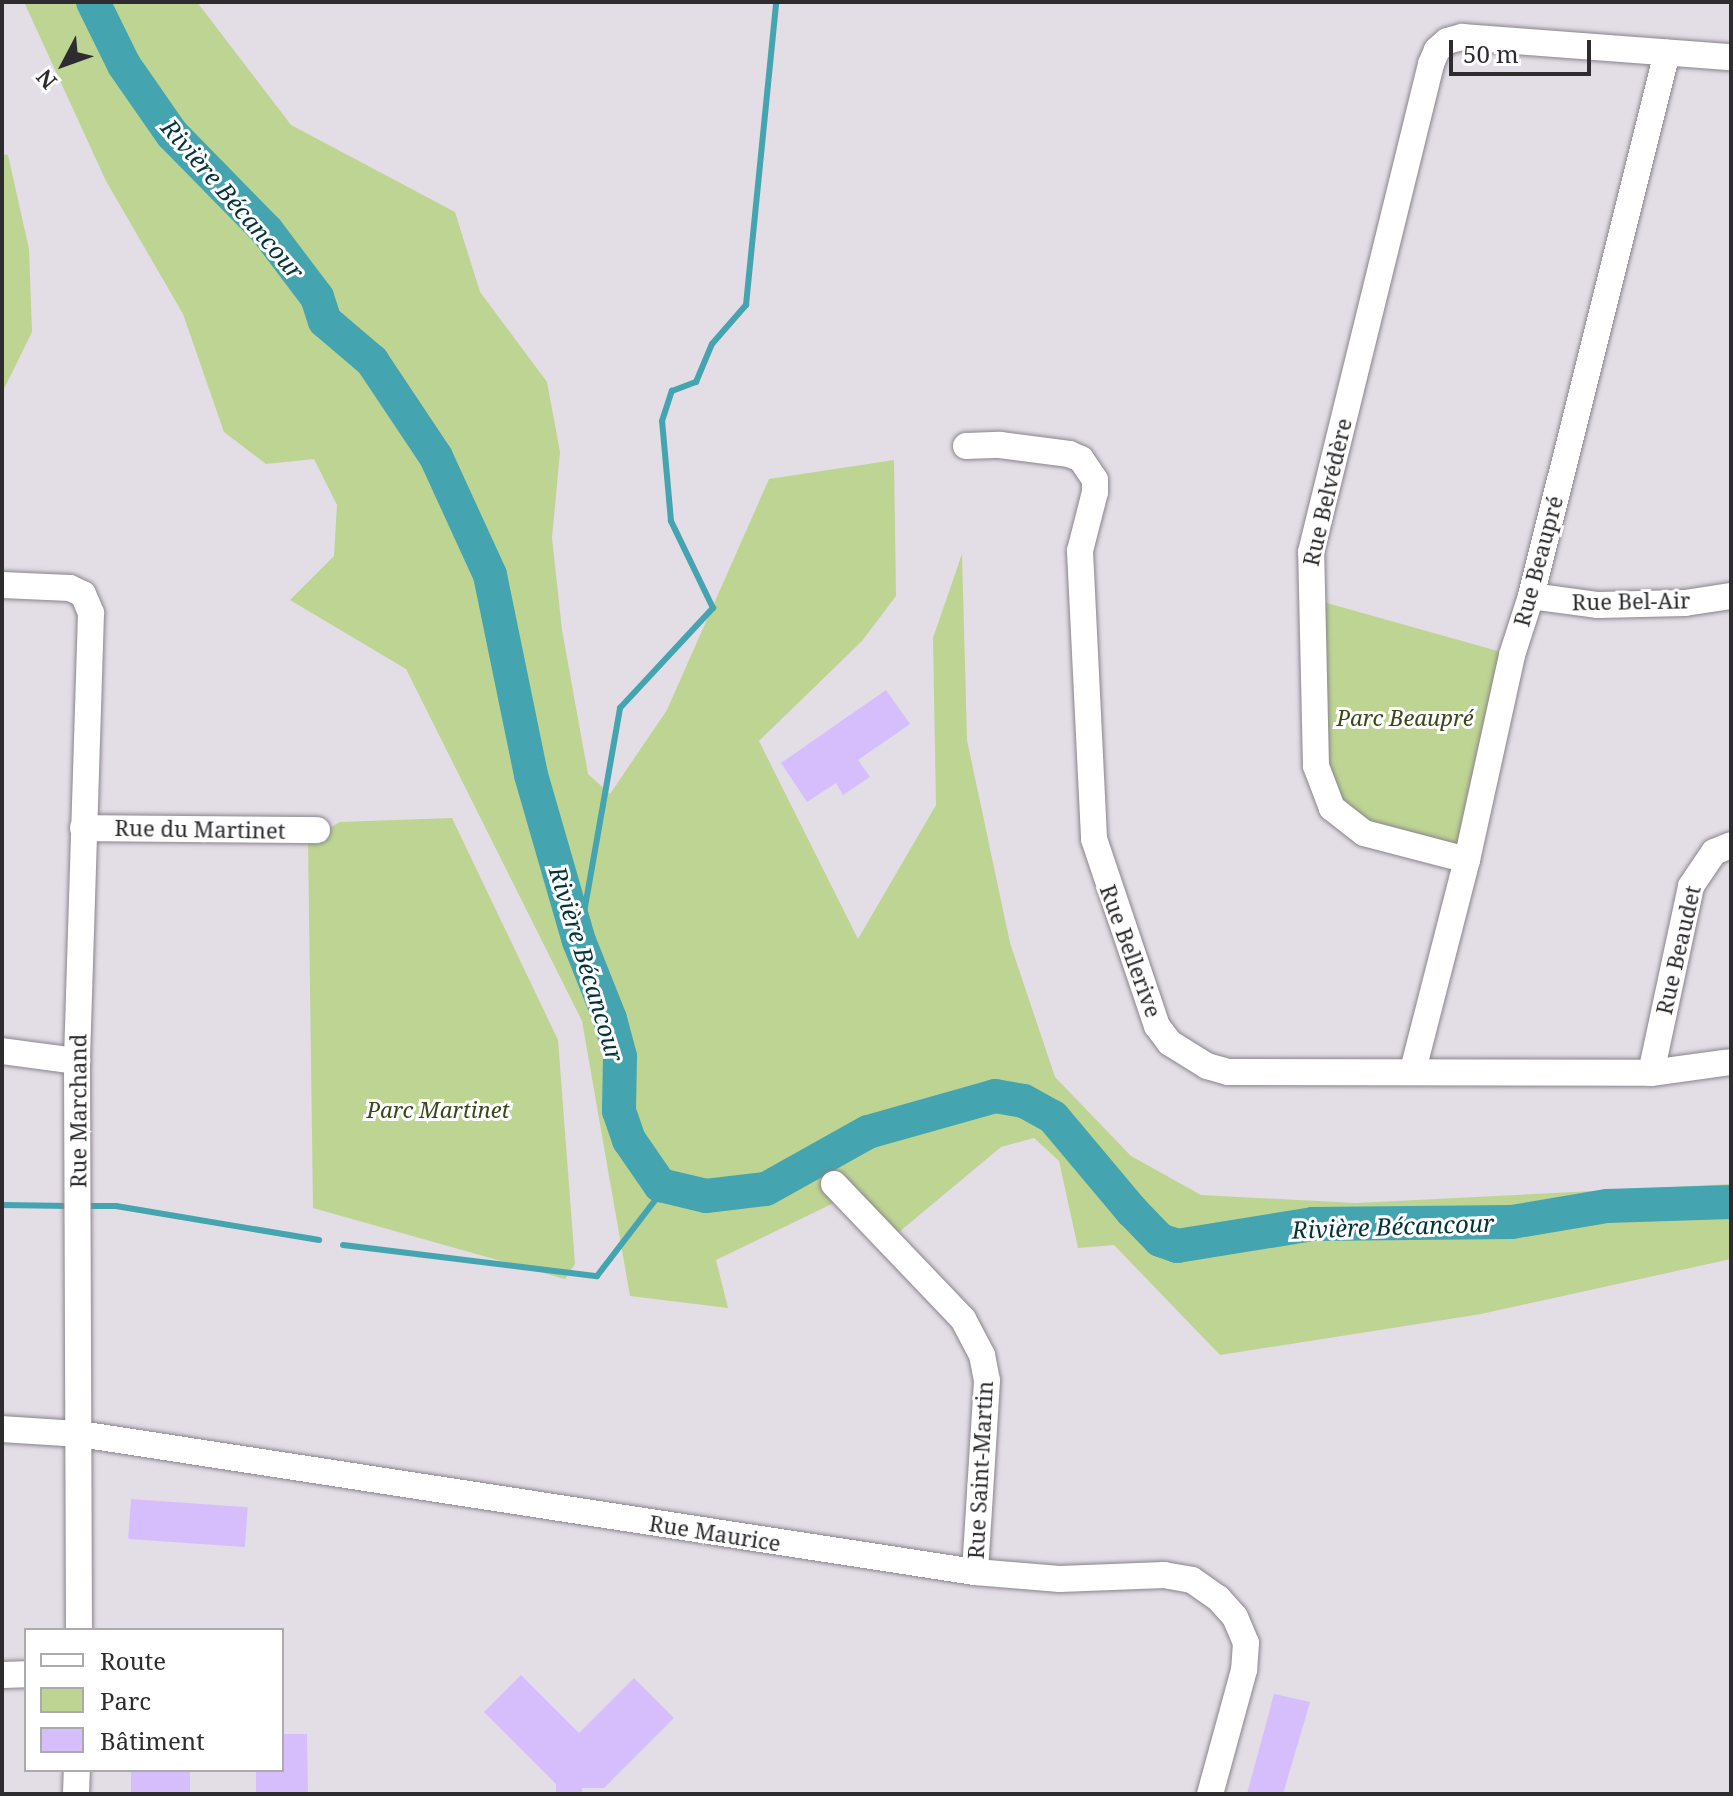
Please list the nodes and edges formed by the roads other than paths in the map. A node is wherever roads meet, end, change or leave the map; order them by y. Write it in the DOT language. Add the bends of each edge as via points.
graph roads {
  1 [pos="1667,53"];
  2 [pos="1731,57"];
  3 [pos="966,446"];
  4 [pos="2,585"];
  5 [pos="1531,596"];
  6 [pos="1731,596"];
  7 [pos="83,828"];
  8 [pos="317,830"];
  9 [pos="1731,845"];
  10 [pos="1467,860"];
  11 [pos="2,1051"];
  12 [pos="77,1061"];
  13 [pos="1731,1062"];
  14 [pos="1413,1070"];
  15 [pos="1651,1073"];
  16 [pos="834,1184"];
  17 [pos="2,1429"];
  18 [pos="80,1434"];
  19 [pos="975,1572"];
  20 [pos="79,1628"];
  21 [pos="24,1674"];
  22 [pos="2,1675"];
  23 [pos="77,1772"];
  24 [pos="76,1794"];
  25 [pos="1210,1794"];
  1 -- 2 [label="street"];
  1 -- 5 [label="street, Rue Beaupré"];
  1 -- 10 [label="street, Rue Belvédère" via="1462,37 1447,41 1431,64 1311,552 1316,766 1332,808 1364,833"];
  3 -- 14 [label="street, Rue Bellerive" via="1069,454 1081,459 1095,480 1080,551 1094,839 1157,1026 1188,1056 1228,1072"];
  4 -- 7 [label="street, Rue Marchand" via="70,588 83,594 91,613"];
  5 -- 6 [label="street, Rue Bel-Air" via="1598,605"];
  5 -- 10 [label="street, Rue Beaupré" via="1512,655"];
  7 -- 8 [label="street, Rue du Martinet"];
  7 -- 12 [label="street, Rue Marchand"];
  9 -- 15 [label="street, Rue Beaudet" via="1714,852 1691,886"];
  10 -- 14 [label="street, Rue Beaupré"];
  11 -- 12 [label="street"];
  12 -- 18 [label="street, Rue Marchand"];
  13 -- 15 [label="street, Rue Bellerive"];
  14 -- 15 [label="street, Rue Bellerive"];
  16 -- 19 [label="street, Rue Saint-Martin" via="963,1319 982,1355 987,1381"];
  17 -- 18 [label="street, Rue Maurice"];
  18 -- 19 [label="street, Rue Maurice"];
  18 -- 20 [label="street, Rue Marchand"];
  19 -- 25 [label="street, Rue Maurice" via="1060,1579 1164,1575 1192,1580 1218,1598 1235,1617 1246,1643 1244,1670"];
  21 -- 22 [label="street"];
  23 -- 24 [label="street"];
}
